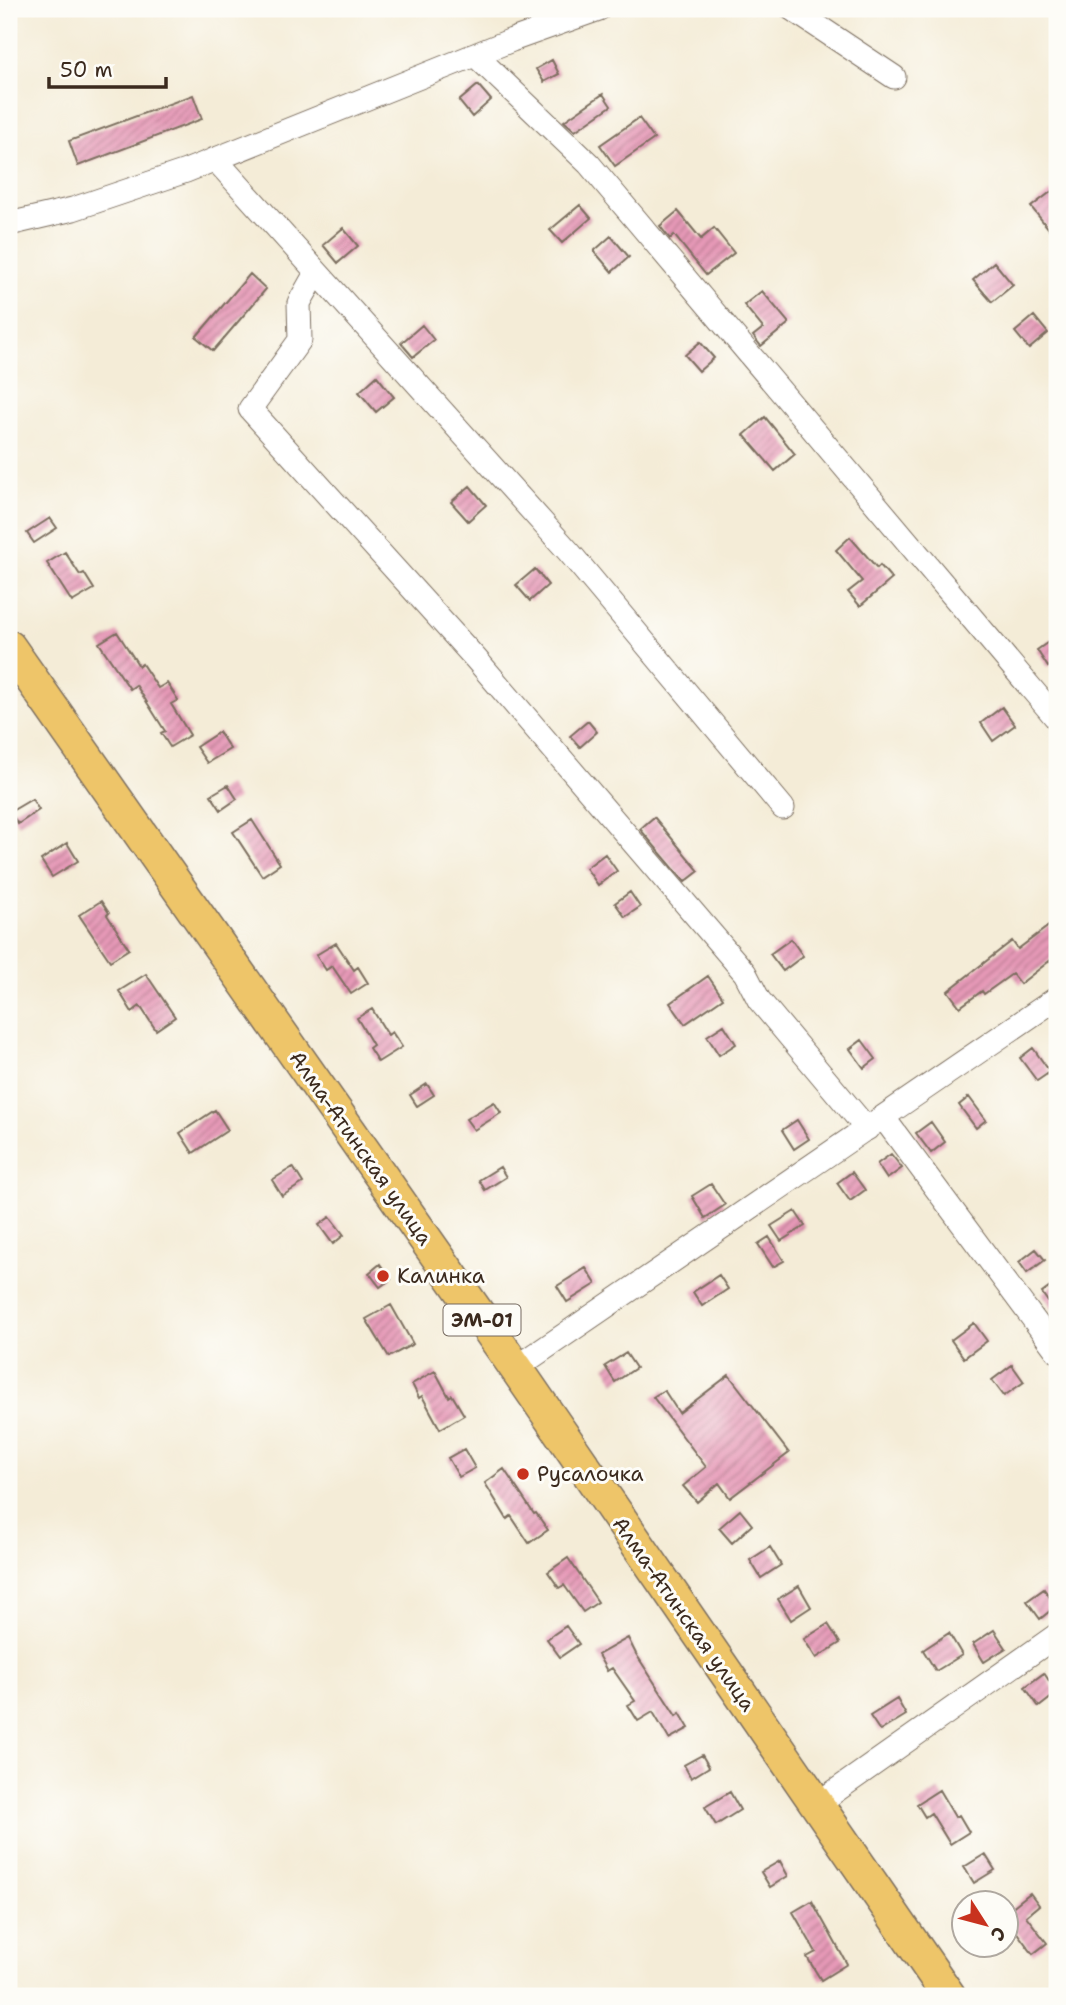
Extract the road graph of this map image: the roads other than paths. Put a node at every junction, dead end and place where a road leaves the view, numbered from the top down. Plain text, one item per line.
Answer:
1 (599, 9) edge
2 (792, 9) edge
3 (475, 55) junction
4 (894, 77) dead end
5 (215, 159) junction
6 (9, 224) edge
7 (316, 273) junction
8 (9, 647) edge
9 (1057, 719) edge
10 (783, 808) dead end
11 (1057, 998) edge
12 (875, 1123) junction
13 (1057, 1351) edge
14 (516, 1368) junction
15 (1057, 1635) edge
16 (817, 1804) junction
17 (949, 1996) edge

1 - 3 street
2 - 4 street
3 - 5 street
3 - 9 street
5 - 6 street
5 - 7 street
7 - 10 street
7 - 12 street
8 - 14 highway, Алма-Атинская улица / ЭМ-01
11 - 12 street
12 - 13 street
12 - 14 street
14 - 16 highway, Алма-Атинская улица / ЭМ-01
15 - 16 street
16 - 17 highway, Алма-Атинская улица / ЭМ-01

